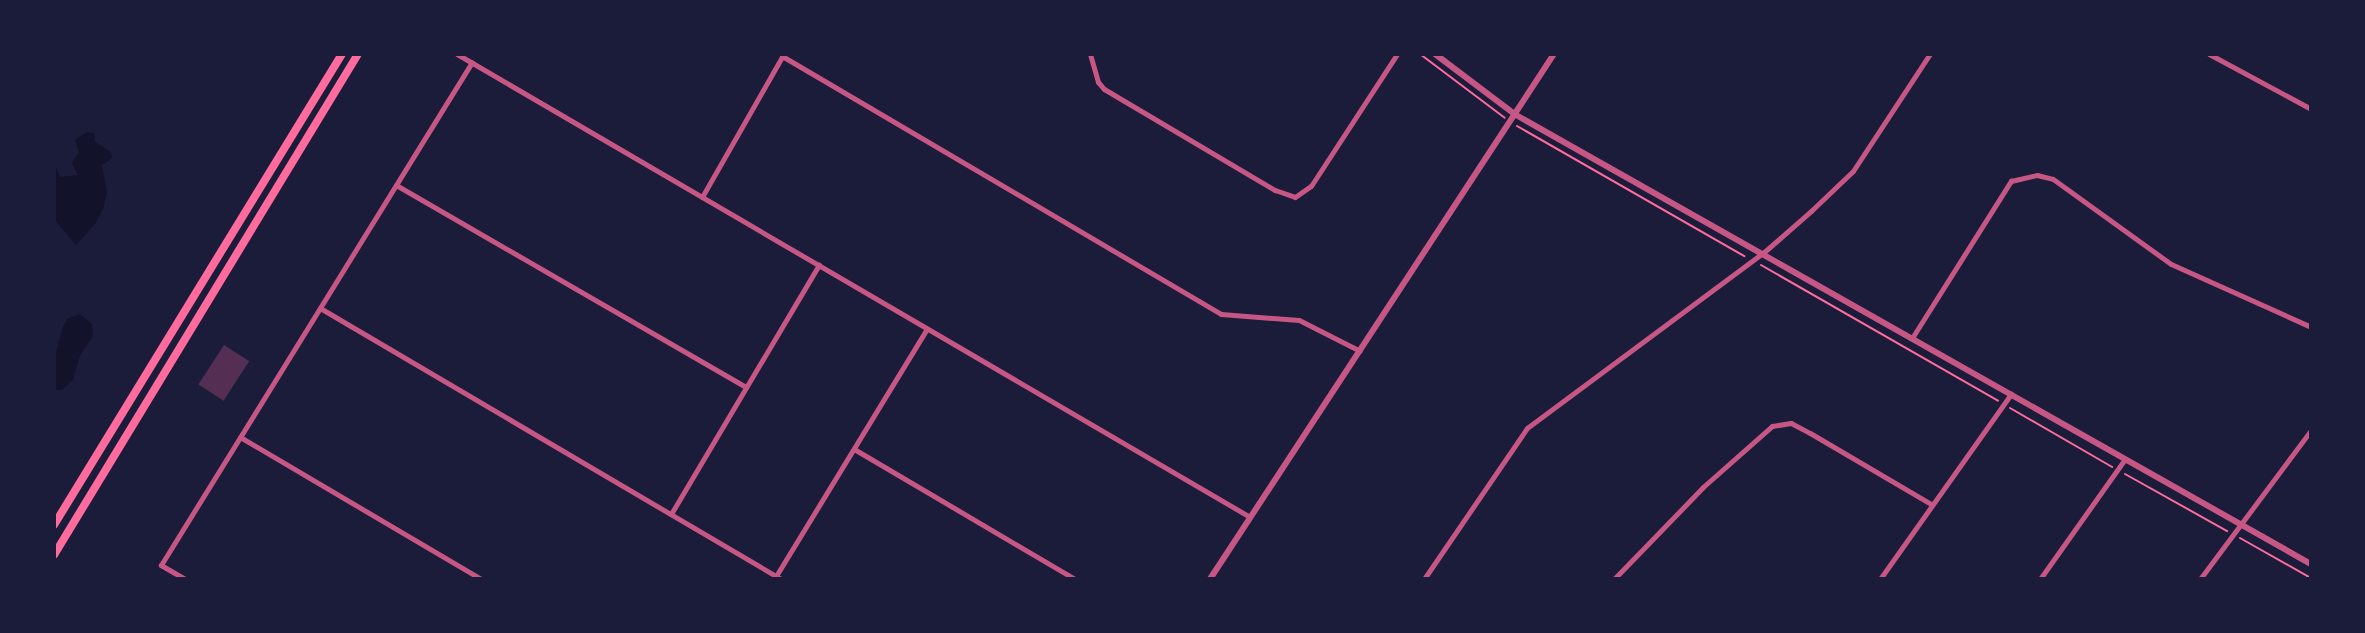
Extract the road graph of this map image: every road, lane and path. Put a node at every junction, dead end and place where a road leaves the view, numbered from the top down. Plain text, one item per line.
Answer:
1 (342, 54) edge
2 (358, 54) edge
3 (457, 54) edge
4 (1090, 54) edge
5 (1397, 54) edge
6 (1420, 54) edge
7 (1435, 54) edge
8 (1554, 54) edge
9 (1930, 54) edge
10 (2209, 54) edge
11 (783, 55) edge
12 (472, 62) junction
13 (2311, 109) edge
14 (1514, 119) junction
15 (396, 185) junction
16 (702, 197) junction
17 (1763, 253) junction
18 (1752, 260) junction
19 (819, 265) junction
20 (320, 308) junction
21 (2311, 327) edge
22 (927, 329) junction
23 (1912, 338) junction
24 (1360, 351) junction
25 (746, 387) junction
26 (2011, 394) junction
27 (2003, 405) junction
28 (2311, 430) edge
29 (240, 437) junction
30 (854, 449) junction
31 (2125, 459) junction
32 (2117, 469) junction
33 (1931, 504) junction
34 (671, 514) junction
35 (1250, 517) junction
36 (2240, 524) junction
37 (54, 525) edge
38 (2233, 534) junction
39 (54, 555) edge
40 (2311, 564) edge
41 (779, 578) edge
42 (2311, 578) edge
43 (185, 579) edge
44 (481, 579) edge
45 (1075, 579) edge
46 (1210, 579) edge
47 (1424, 579) edge
48 (1614, 579) edge
49 (1880, 579) edge
50 (2040, 579) edge
51 (2200, 579) edge

1 - 37 highway
2 - 39 highway
3 - 12 street
4 - 5 street
6 - 14 path
7 - 14 street
8 - 14 street
9 - 17 street
10 - 13 street
11 - 16 street
11 - 24 street
12 - 15 street
12 - 16 street
14 - 17 street
14 - 18 path
14 - 24 street
15 - 20 street
15 - 25 street
16 - 19 street
17 - 18 street
17 - 23 street
18 - 27 path
18 - 47 street
19 - 22 street
19 - 25 street
20 - 29 street
20 - 34 street
21 - 23 street
22 - 30 street
22 - 35 street
23 - 26 street
24 - 35 street
25 - 34 street
26 - 27 street
26 - 31 street
27 - 32 path
27 - 33 street
28 - 36 street
29 - 43 street
29 - 44 street
30 - 41 street
30 - 45 street
31 - 32 street
31 - 36 street
32 - 38 path
32 - 50 street
33 - 48 street
33 - 49 street
34 - 41 street
35 - 46 street
36 - 38 street
36 - 40 street
38 - 42 path
38 - 51 street

